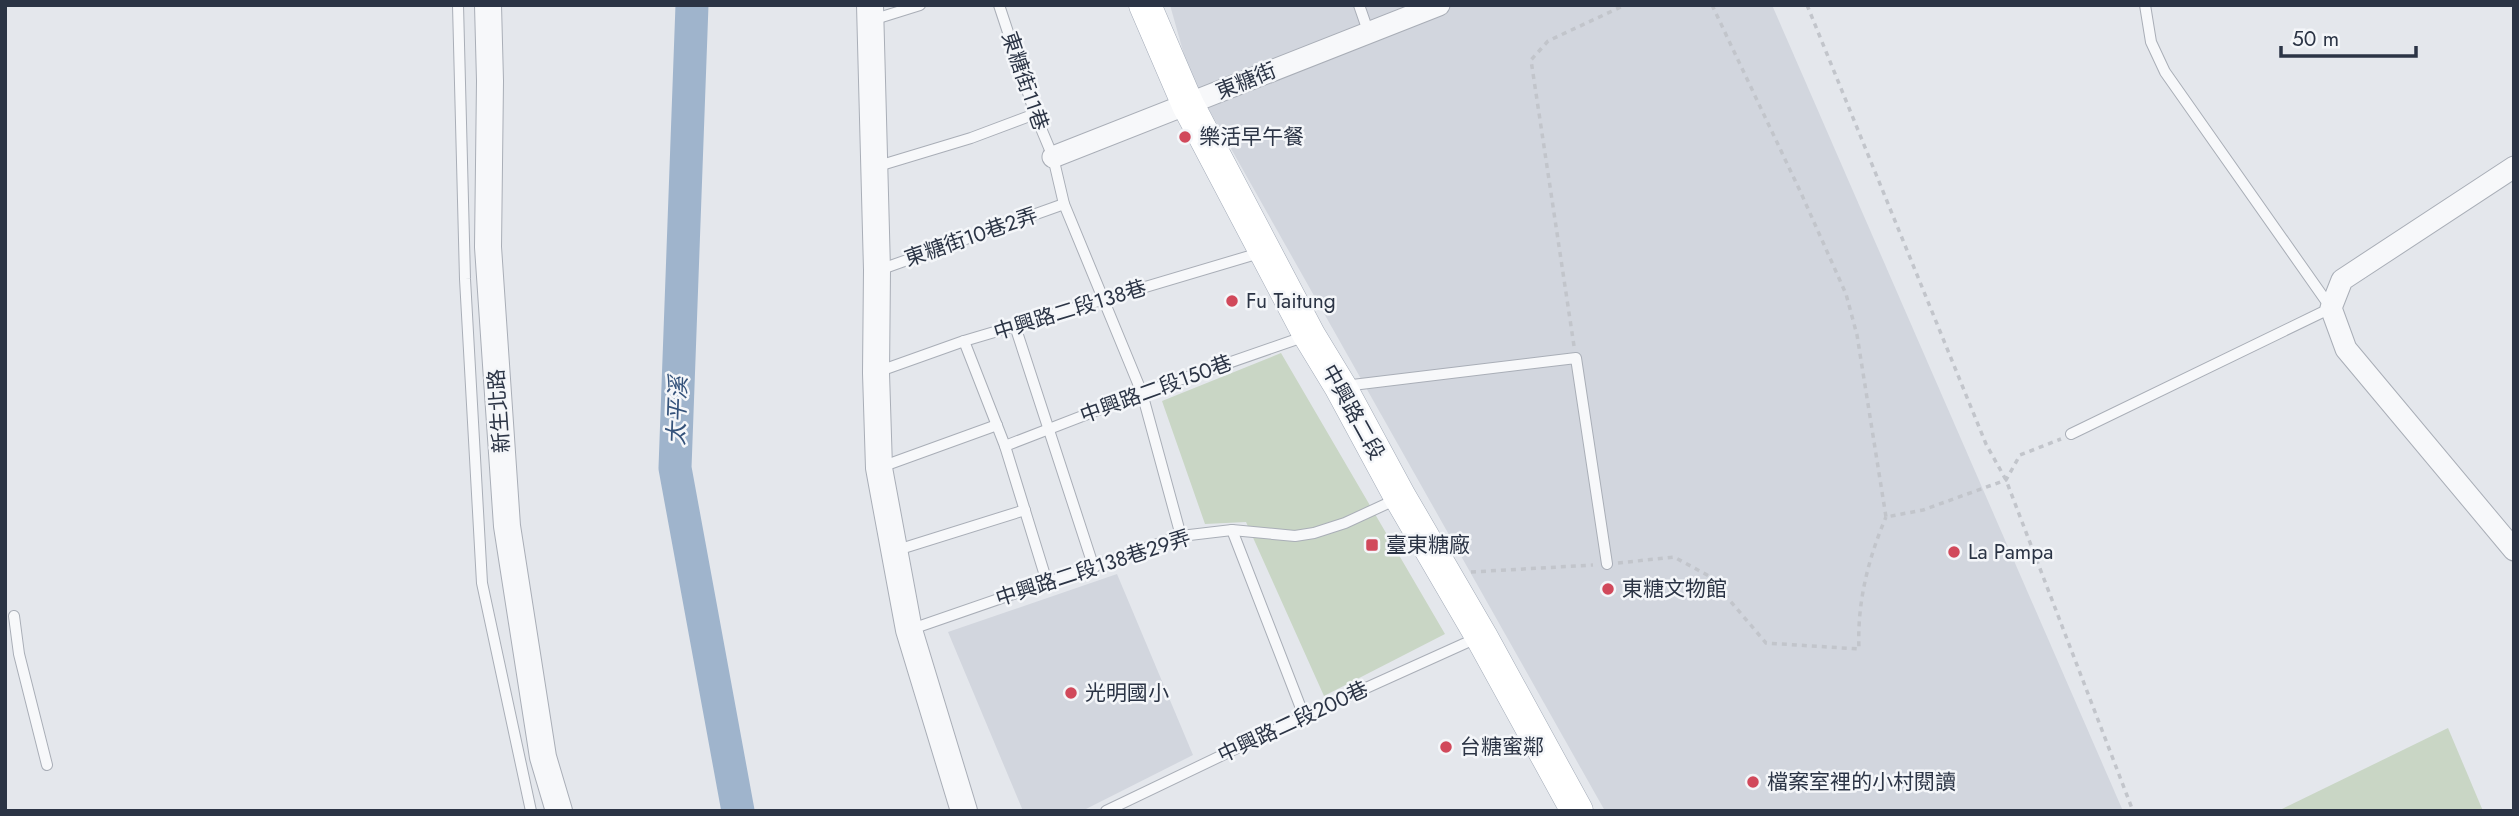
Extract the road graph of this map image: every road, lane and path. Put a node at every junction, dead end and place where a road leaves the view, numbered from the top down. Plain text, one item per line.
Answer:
1 (458, 5) edge
2 (488, 5) edge
3 (920, 5) edge
4 (999, 5) edge
5 (1145, 5) edge
6 (1359, 5) edge
7 (1438, 5) edge
8 (1625, 5) edge
9 (1712, 5) edge
10 (1807, 5) edge
11 (2146, 5) edge
12 (870, 13) edge
13 (1368, 31) junction
14 (1188, 105) junction
15 (1035, 114) junction
16 (1053, 156) junction
17 (873, 167) junction
18 (2514, 167) edge
19 (1064, 204) junction
20 (1265, 251) junction
21 (877, 270) junction
22 (1103, 299) junction
23 (2332, 308) junction
24 (1015, 326) junction
25 (1309, 335) junction
26 (964, 341) junction
27 (1576, 358) junction
28 (876, 373) junction
29 (1340, 386) junction
30 (1142, 393) junction
31 (996, 425) junction
32 (1050, 428) junction
33 (2071, 434) joint
34 (1005, 446) junction
35 (879, 468) junction
36 (2006, 480) junction
37 (1400, 498) junction
38 (1025, 510) junction
39 (1886, 517) junction
40 (1232, 530) junction
41 (1181, 537) junction
42 (2514, 550) edge
43 (893, 552) junction
44 (1607, 564) junction
45 (1094, 568) junction
46 (1446, 574) junction
47 (1047, 582) junction
48 (14, 615) dead end
49 (909, 630) junction
50 (1481, 636) junction
51 (19, 654) junction
52 (5, 657) edge
53 (1304, 716) junction
54 (47, 765) dead end
55 (531, 811) edge
56 (559, 811) edge
57 (964, 811) edge
58 (1106, 811) edge
59 (1577, 811) edge
60 (2133, 811) edge

1 - 55 lane
2 - 56 street, 新生北路
3 - 12 lane
4 - 15 lane, 東糖街11巷
5 - 14 main road, 中興路二段
6 - 13 lane
7 - 13 street, 東糖街
8 - 27 path
9 - 39 path
10 - 36 path
11 - 23 lane
12 - 17 street
13 - 14 street, 東糖街
14 - 16 street, 東糖街
14 - 20 main road, 中興路二段
15 - 16 lane, 東糖街11巷
15 - 17 lane
16 - 19 lane, 東糖街11巷
17 - 21 street
18 - 23 street
19 - 21 lane, 東糖街10巷2弄
19 - 22 lane, 東糖街11巷
20 - 22 lane, 中興路二段138巷
20 - 25 main road, 中興路二段
21 - 28 street
22 - 24 lane, 中興路二段138巷
22 - 30 lane, 東糖街11巷
23 - 33 lane
23 - 42 street
24 - 26 lane, 中興路二段138巷
24 - 32 lane
25 - 29 main road, 中興路二段
25 - 30 lane, 中興路二段150巷
26 - 28 lane, 中興路二段138巷
26 - 31 lane
27 - 29 lane
27 - 44 lane
28 - 35 street
29 - 37 main road, 中興路二段
30 - 32 lane, 中興路二段150巷
30 - 41 lane, 東糖街11巷
31 - 34 lane
31 - 35 lane
32 - 34 lane, 中興路二段150巷
32 - 45 lane
33 - 36 path
34 - 38 lane
35 - 43 street
36 - 39 path
36 - 60 path
37 - 40 lane, 中興路二段138巷29弄
37 - 46 main road, 中興路二段
38 - 43 lane
38 - 47 lane
39 - 44 path
40 - 41 lane, 中興路二段138巷29弄
40 - 53 lane
41 - 45 lane, 中興路二段138巷29弄
43 - 49 street
44 - 46 path
45 - 47 lane, 中興路二段138巷29弄
46 - 50 main road, 中興路二段
47 - 49 lane, 中興路二段138巷29弄
48 - 51 lane
49 - 57 street
50 - 53 lane, 中興路二段200巷
50 - 59 main road, 中興路二段
51 - 52 lane
51 - 54 lane
53 - 58 lane, 中興路二段200巷

